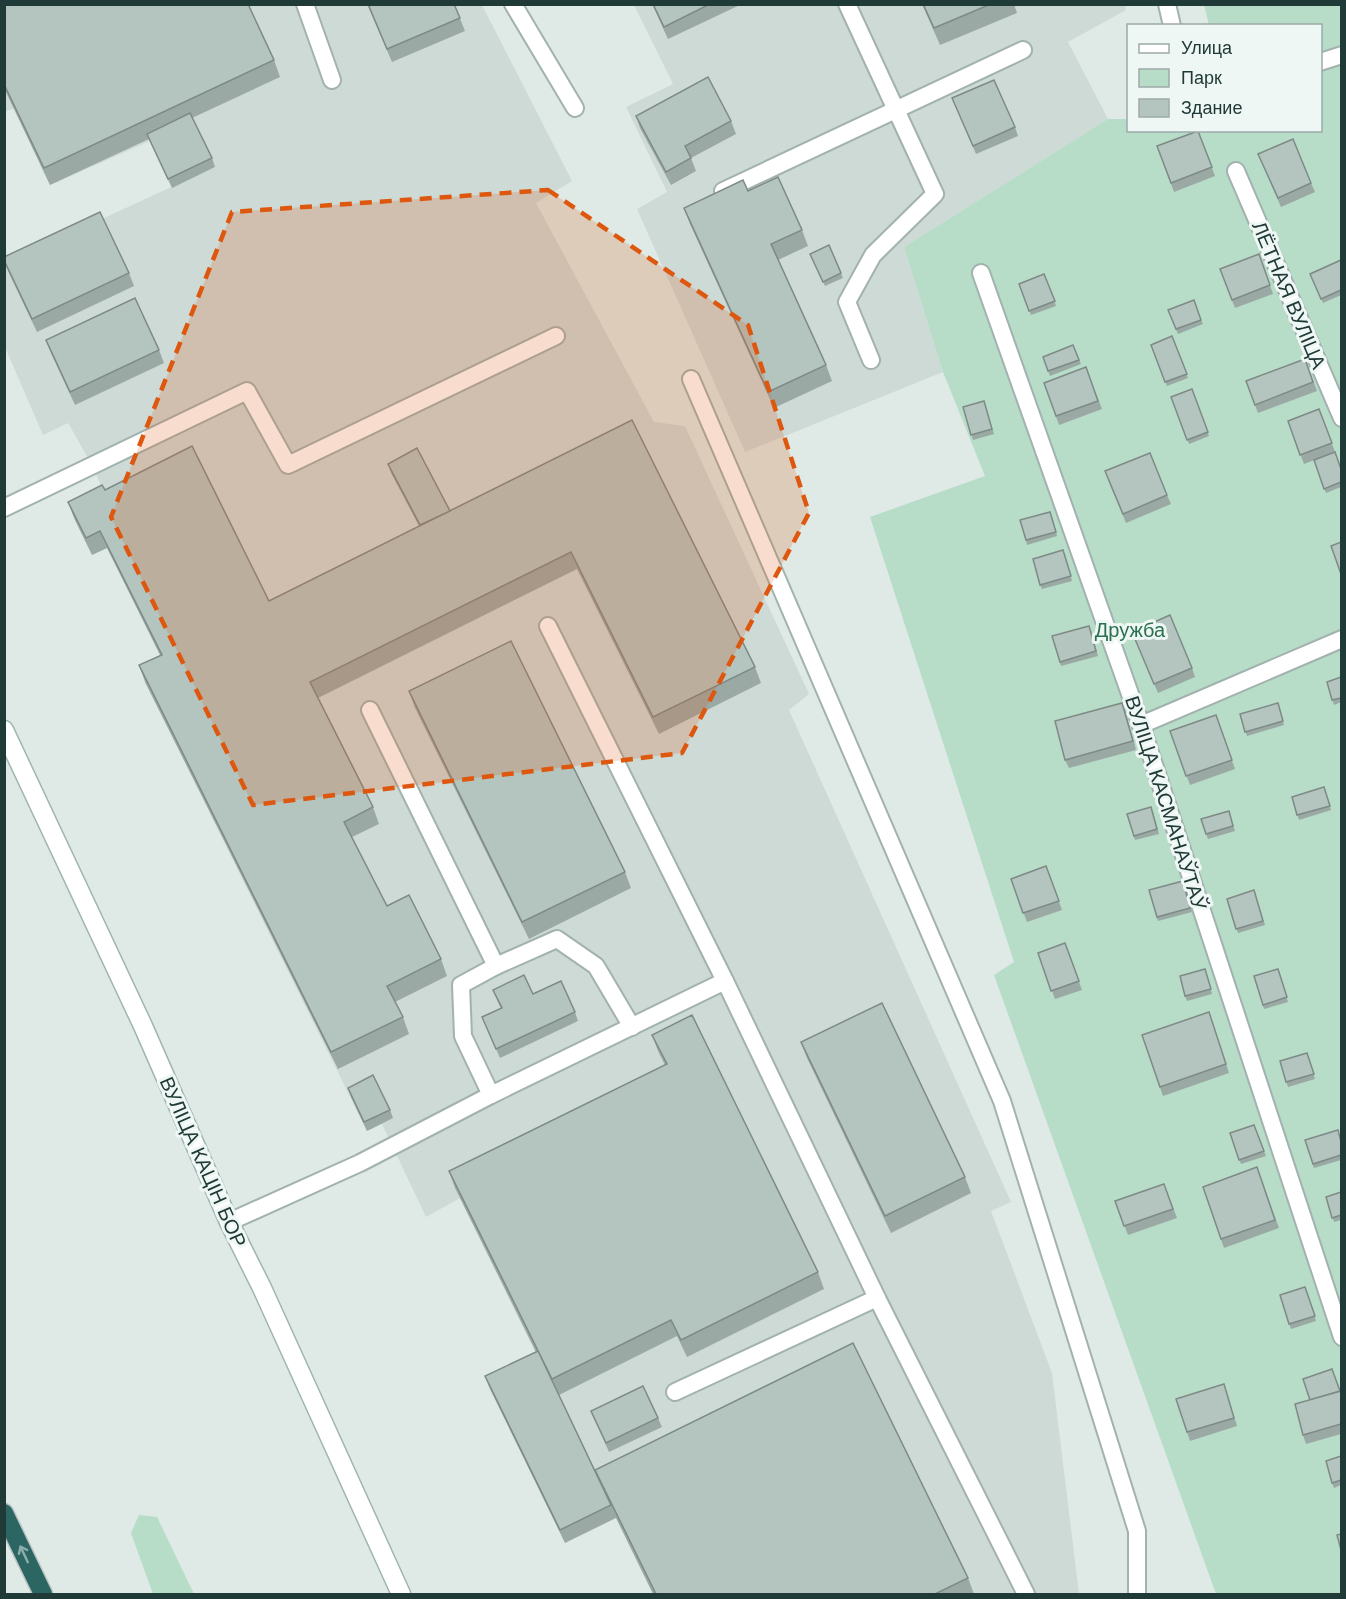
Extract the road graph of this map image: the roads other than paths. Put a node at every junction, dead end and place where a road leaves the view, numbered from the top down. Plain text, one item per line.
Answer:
1 (305, 4) edge
2 (513, 4) edge
3 (847, 4) edge
4 (1167, 4) edge
5 (1172, 24) edge
6 (1023, 50) dead end
7 (1341, 55) edge
8 (1322, 61) edge
9 (332, 80) dead end
10 (575, 108) dead end
11 (896, 110) junction
12 (1236, 171) dead end
13 (713, 196) edge
14 (981, 273) dead end
15 (556, 336) dead end
16 (872, 360) dead end
17 (691, 379) dead end
18 (1341, 418) edge
19 (4, 508) edge
20 (548, 626) dead end
21 (1341, 639) edge
22 (370, 710) dead end
23 (1141, 725) junction
24 (4, 730) edge
25 (496, 966) junction
26 (725, 981) junction
27 (632, 1027) junction
28 (491, 1095) junction
29 (229, 1222) junction
30 (877, 1298) junction
31 (1341, 1337) edge
32 (675, 1392) dead end
33 (4, 1513) edge
34 (43, 1594) edge
35 (401, 1594) edge
36 (1026, 1594) edge
37 (1137, 1594) edge

1 - 9 lane
2 - 10 lane
3 - 11 lane
4 - 5 lane
6 - 11 lane
7 - 8 lane
11 - 13 lane
11 - 16 lane
12 - 18 lane, ЛЁТНАЯ ВУЛІЦА
14 - 23 lane, ВУЛІЦА КАСМАНАЎТАЎ
15 - 19 lane
17 - 37 lane
20 - 26 lane
21 - 23 lane
22 - 25 lane
23 - 31 lane, ВУЛІЦА КАСМАНАЎТАЎ
24 - 29 main road, ВУЛІЦА КАЦІН БОР
25 - 27 lane
25 - 28 lane
26 - 27 lane
26 - 30 lane
27 - 28 lane
28 - 29 lane
29 - 35 main road, ВУЛІЦА КАЦІН БОР
30 - 32 lane
30 - 36 lane
34 -> 33 highway

